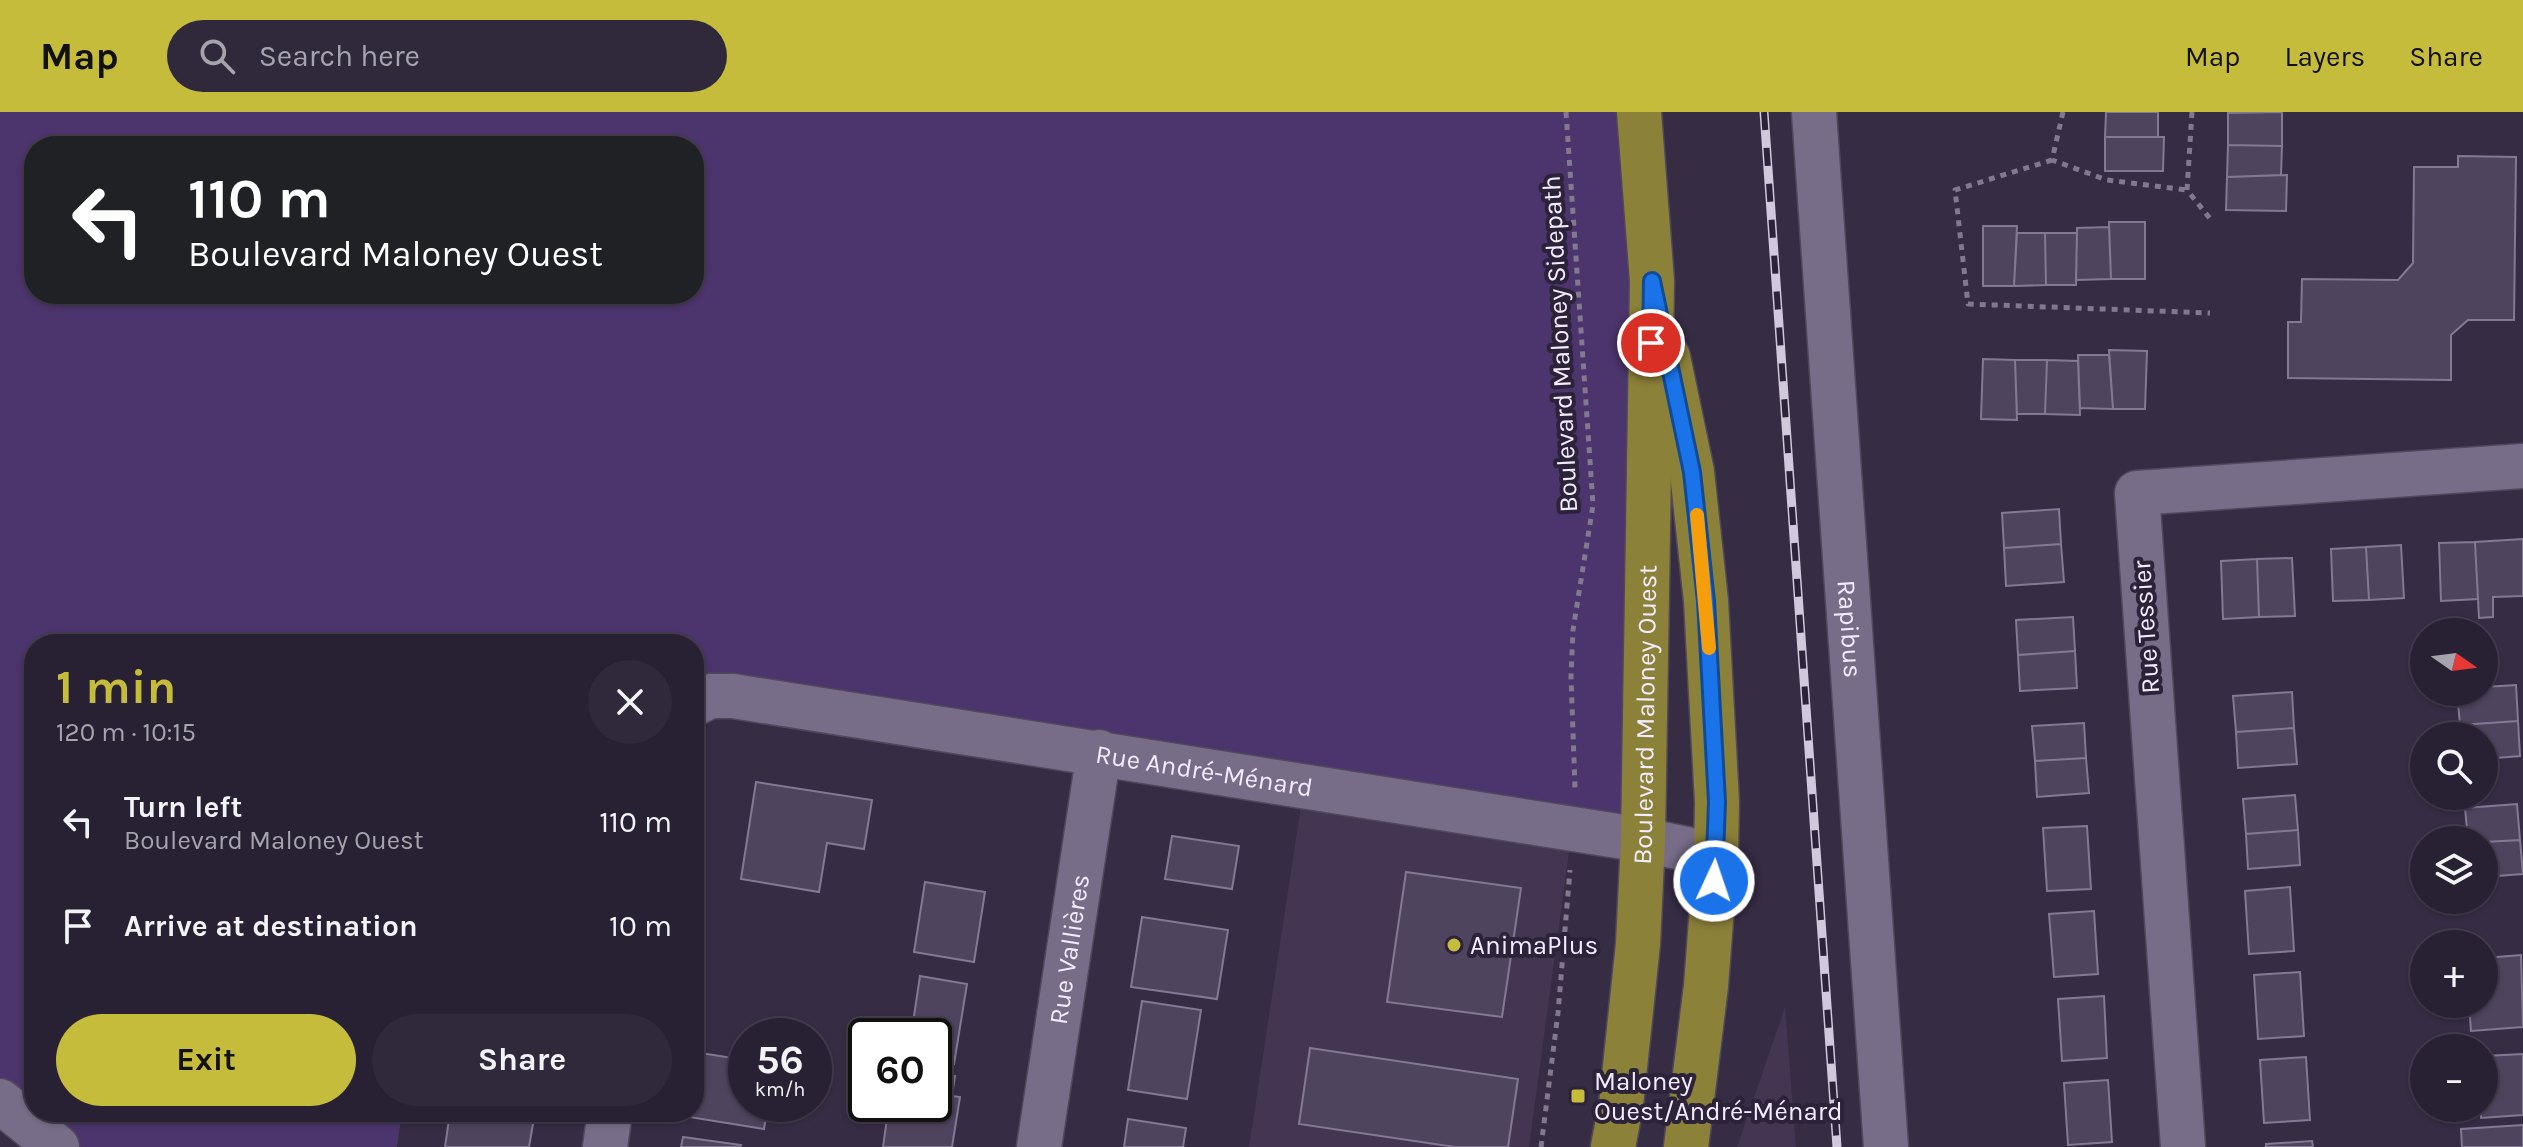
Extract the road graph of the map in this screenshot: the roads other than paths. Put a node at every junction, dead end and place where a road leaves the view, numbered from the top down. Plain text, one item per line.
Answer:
1 (1639, 112) edge
2 (1814, 112) edge
3 (1652, 281) junction
4 (2523, 466) edge
5 (704, 699) edge
6 (1099, 752) junction
7 (1643, 840) junction
8 (1716, 855) junction
9 (0, 1101) edge
10 (24, 1120) edge
11 (26, 1122) edge
12 (609, 1122) edge
13 (57, 1147) edge
14 (605, 1147) edge
15 (1039, 1147) edge
16 (1613, 1147) edge
17 (1686, 1147) edge
18 (1886, 1147) edge
19 (2183, 1147) edge

1 - 3 main road, Boulevard Maloney Ouest
2 - 18 street, Rapibus
3 - 7 main road, Boulevard Maloney Ouest
3 - 8 main road, Boulevard Maloney Ouest
4 - 19 street, Rue Tessier
5 - 6 street, Rue André-Ménard
6 - 7 street, Rue André-Ménard
6 - 15 street, Rue Vallières
7 - 8 street, Rue André-Ménard
7 - 16 main road, Boulevard Maloney Ouest
8 - 17 main road, Boulevard Maloney Ouest
9 - 10 street
11 - 13 street
12 - 14 street

